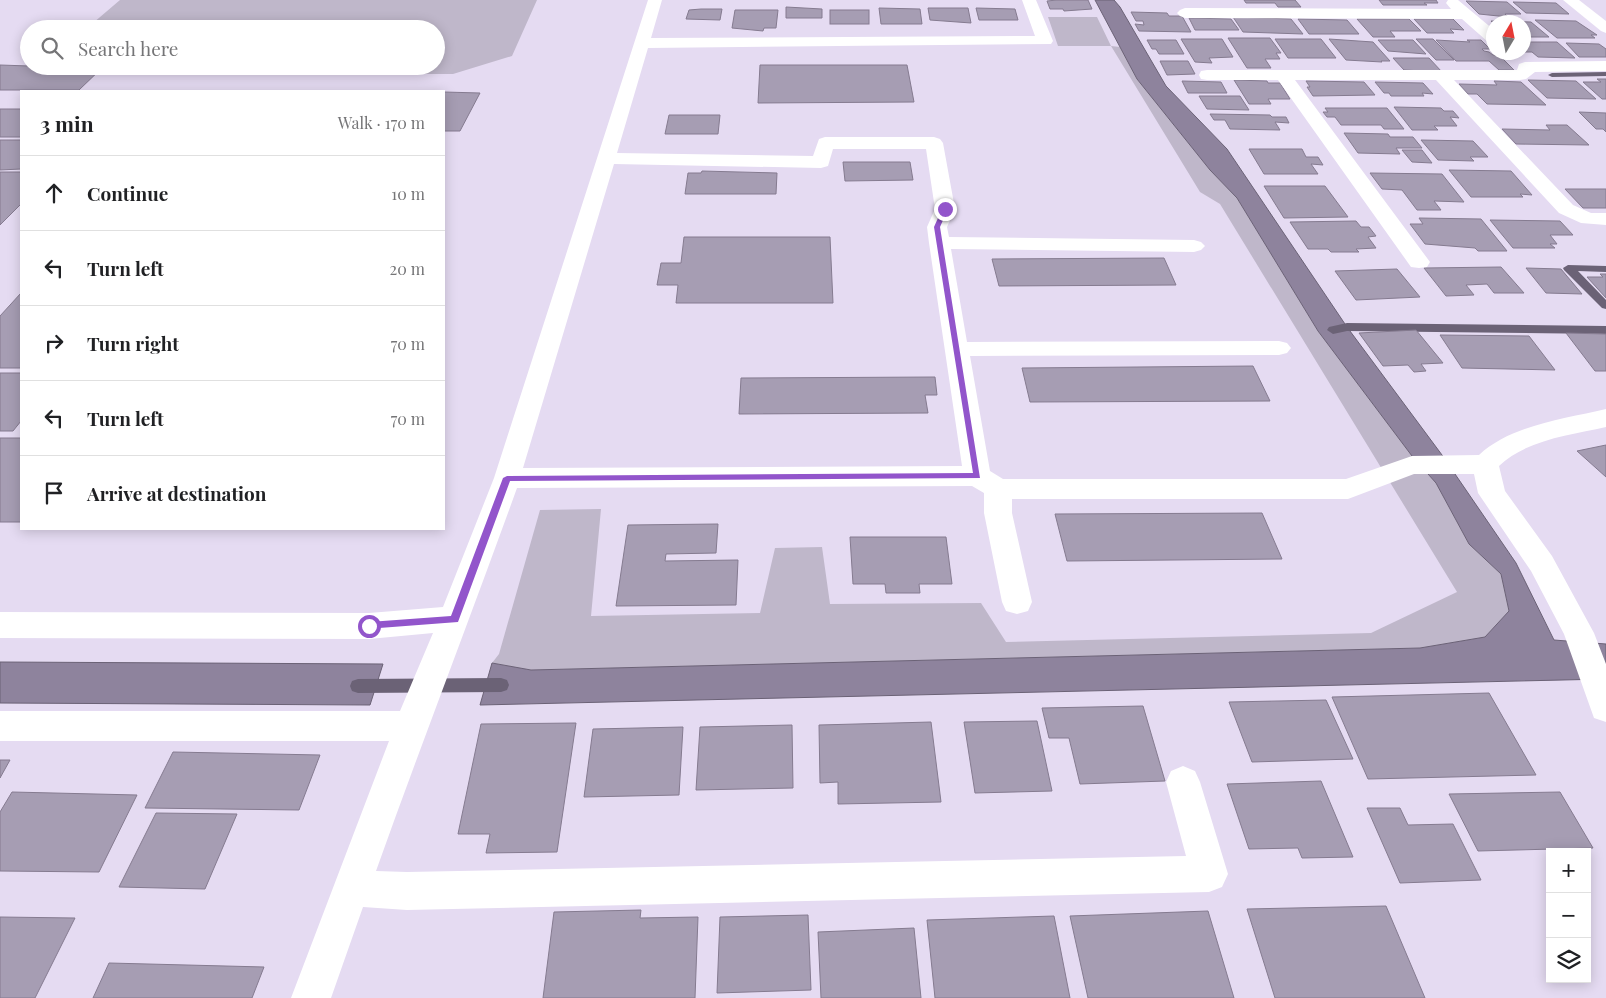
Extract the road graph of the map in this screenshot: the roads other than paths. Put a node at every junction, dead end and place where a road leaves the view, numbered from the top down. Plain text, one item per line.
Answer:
1 (655, 0) edge
2 (1029, 0) edge
3 (1308, 0) edge
4 (1450, 0) edge
5 (1570, 0) edge
6 (1185, 13) dead end
7 (1320, 13) junction
8 (1465, 14) junction
9 (1606, 28) edge
10 (1486, 32) edge
11 (643, 42) junction
12 (1606, 66) edge
13 (1207, 75) dead end
14 (1283, 76) junction
15 (1441, 76) junction
16 (607, 158) junction
17 (1606, 219) edge
18 (939, 243) junction
19 (1194, 246) dead end
20 (1419, 262) dead end
21 (1278, 348) dead end
22 (957, 349) junction
23 (1606, 418) edge
24 (1485, 464) junction
25 (507, 478) junction
26 (988, 482) junction
27 (1017, 602) dead end
28 (454, 619) junction
29 (0, 625) edge
30 (1604, 701) edge
31 (413, 720) junction
32 (0, 726) edge
33 (1183, 782) dead end
34 (351, 888) junction
35 (311, 998) edge

1 - 11 street
2 - 11 street
3 - 7 street
4 - 8 street
5 - 9 street
6 - 7 street
7 - 8 street
8 - 10 street
11 - 16 street
12 - 15 street
13 - 14 street
14 - 15 street
14 - 20 street
15 - 17 street
16 - 18 street
16 - 25 street
18 - 19 street
18 - 22 street
21 - 22 street
22 - 26 street
23 - 24 street
24 - 26 street
24 - 30 street
25 - 26 street
25 - 28 street
26 - 27 street
28 - 29 street
28 - 31 street
31 - 32 street
31 - 34 street
33 - 34 street
34 - 35 street

